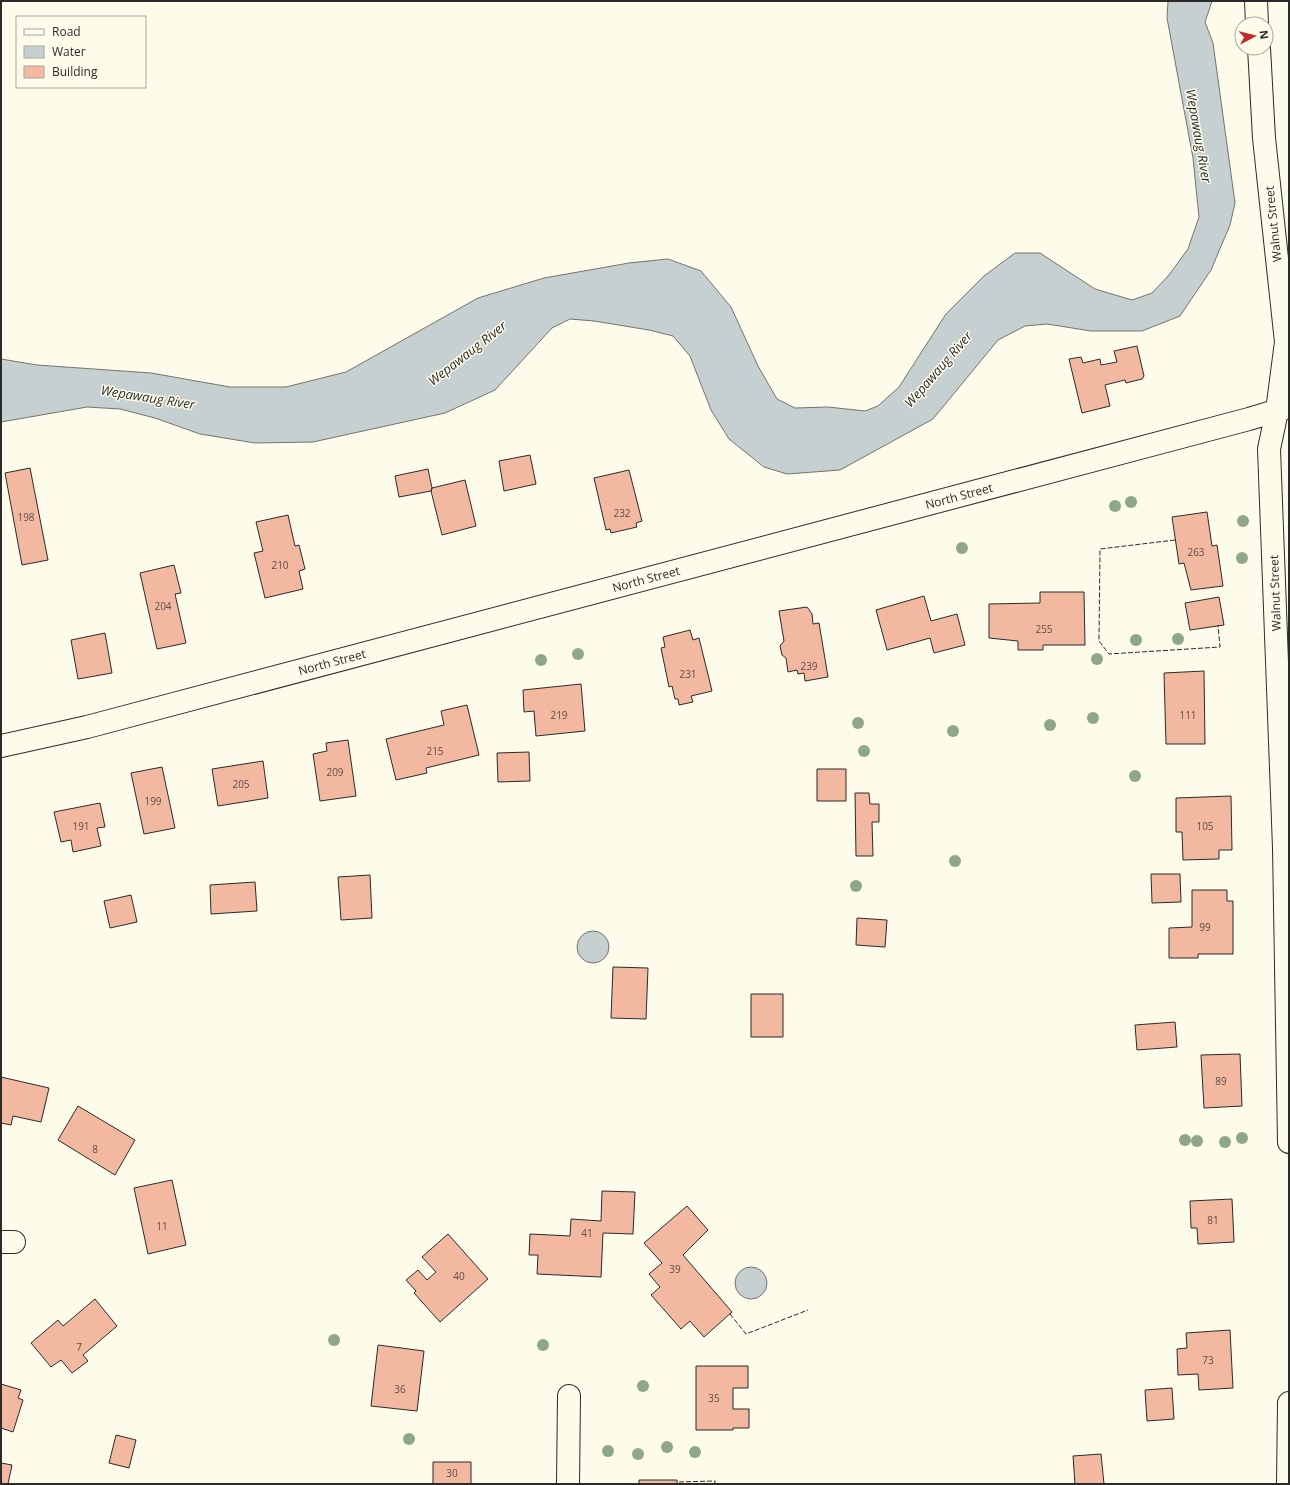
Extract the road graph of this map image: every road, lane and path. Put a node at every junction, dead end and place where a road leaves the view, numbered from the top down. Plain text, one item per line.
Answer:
1 (1256, 1) edge
2 (1257, 16) edge
3 (1259, 56) edge
4 (1283, 409) edge
5 (1, 746) edge
6 (1286, 848) edge
7 (1289, 1142) edge
8 (569, 1396) dead end
9 (1289, 1403) edge
10 (568, 1484) edge
11 (1288, 1484) edge

1 - 2 main road
3 - 4 main road, Walnut Street
4 - 5 main road, North Street
4 - 6 main road, Walnut Street
6 - 7 main road, Walnut Street
8 - 10 main road
9 - 11 main road

